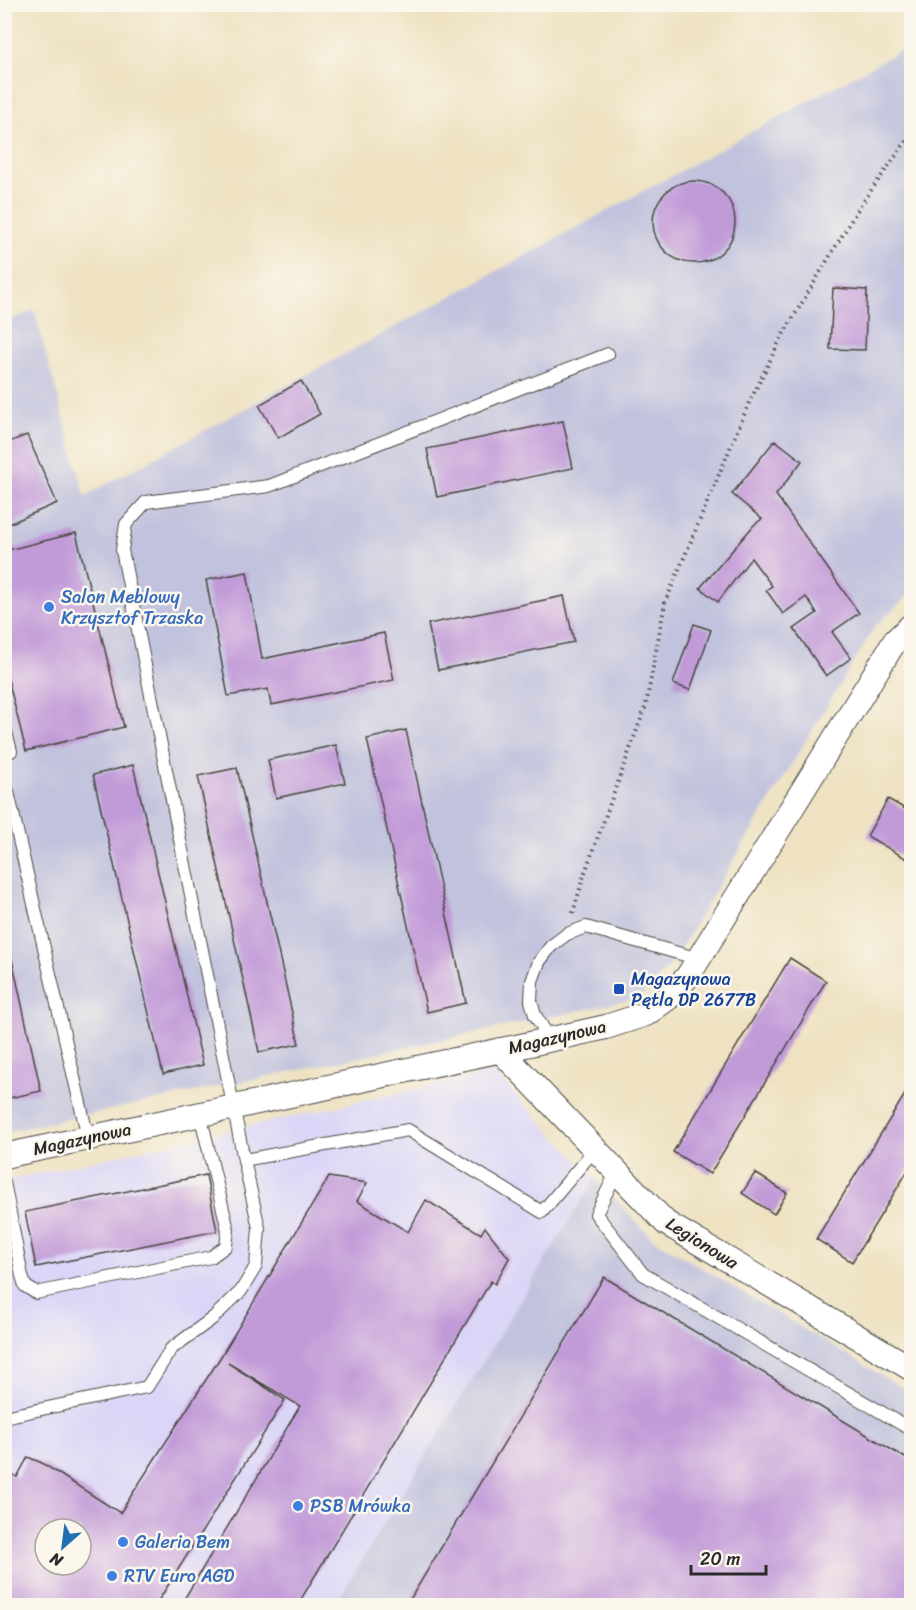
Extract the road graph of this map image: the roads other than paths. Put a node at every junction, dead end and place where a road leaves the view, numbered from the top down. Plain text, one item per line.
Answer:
1 (608, 354) dead end
2 (912, 625) edge
3 (4, 724) edge
4 (4, 752) edge
5 (4, 792) edge
6 (699, 959) junction
7 (550, 1039) junction
8 (500, 1050) junction
9 (233, 1107) junction
10 (201, 1114) junction
11 (88, 1138) junction
12 (595, 1149) junction
13 (4, 1156) edge
14 (244, 1160) junction
15 (617, 1172) junction
16 (4, 1182) edge
17 (912, 1369) edge
18 (4, 1418) edge
19 (912, 1430) edge

1 - 9 lane
2 - 6 street, Magazynowa
3 - 4 lane
5 - 11 lane
6 - 7 street, Magazynowa
6 - 7 lane
7 - 8 street, Magazynowa
8 - 9 street, Magazynowa
8 - 12 street, Legionowa
9 - 10 street, Magazynowa
9 - 14 lane
10 - 11 street, Magazynowa
10 - 16 lane
11 - 13 street, Magazynowa
12 - 14 lane
12 - 15 street, Legionowa
14 - 18 lane
15 - 17 street, Legionowa
15 - 19 lane

